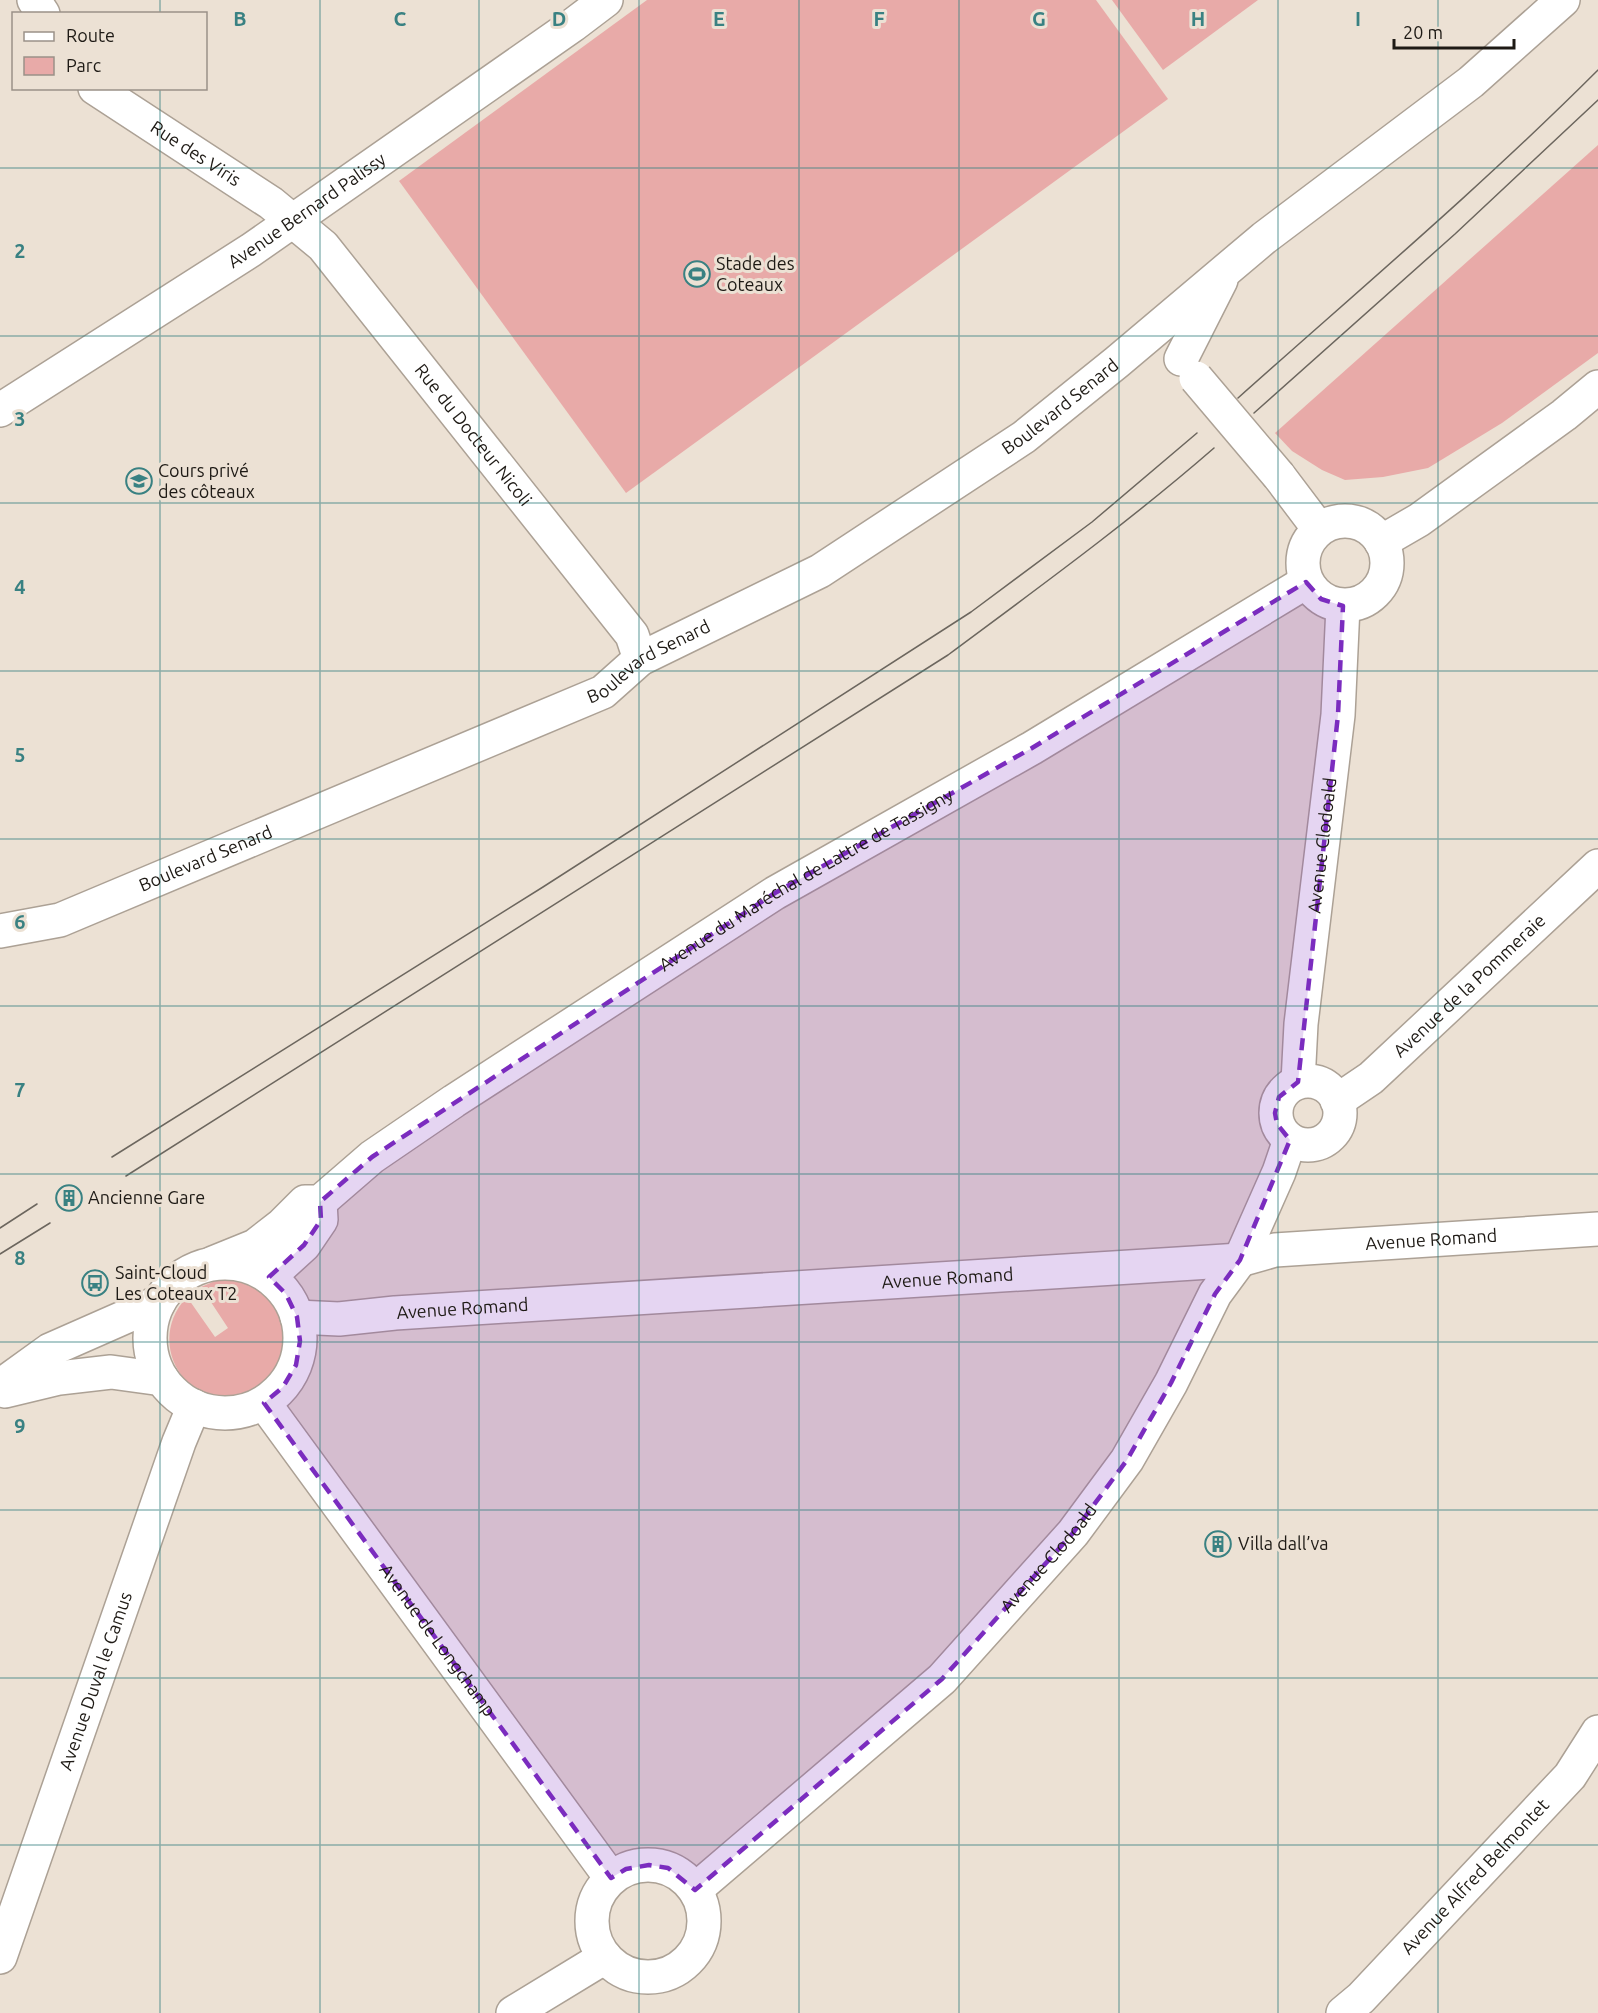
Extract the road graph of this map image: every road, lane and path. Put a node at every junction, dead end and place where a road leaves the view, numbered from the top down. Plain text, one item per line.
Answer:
1 (606, 0) edge
2 (1563, 0) edge
3 (98, 90) edge
4 (293, 221) junction
5 (1228, 267) junction
6 (1156, 328) junction
7 (1189, 369) junction
8 (1598, 387) edge
9 (0, 410) edge
10 (1319, 529) junction
11 (1381, 542) junction
12 (1306, 582) junction
13 (1343, 606) junction
14 (640, 659) junction
15 (1598, 866) edge
16 (0, 931) edge
17 (1298, 1082) junction
18 (1338, 1101) junction
19 (1290, 1140) junction
20 (320, 1202) junction
21 (1598, 1229) edge
22 (1240, 1260) junction
23 (213, 1263) junction
24 (269, 1277) junction
25 (159, 1302) junction
26 (297, 1317) junction
27 (162, 1379) junction
28 (0, 1386) edge
29 (0, 1392) edge
30 (264, 1403) junction
31 (194, 1406) junction
32 (1598, 1732) edge
33 (611, 1878) junction
34 (695, 1890) junction
35 (605, 1957) junction
36 (0, 1958) edge
37 (513, 2013) edge
38 (1343, 2013) edge

1 - 4 street, Avenue Bernard Palissy
2 - 5 street, Boulevard Senard
3 - 4 street, Rue des Viris
4 - 9 street, Avenue Bernard Palissy
4 - 14 street, Rue du Docteur Nicoli
5 - 6 street, Boulevard Senard
5 - 7 street, Boulevard Senard
6 - 7 street
6 - 14 street, Boulevard Senard
7 - 10 street, bridge
8 - 11 street
10 - 11 street
10 - 12 street
11 - 13 street
12 - 13 street
12 - 20 street, Avenue du Maréchal de Lattre de Tassigny
13 - 17 street, Avenue Clodoald
14 - 16 street, Boulevard Senard
15 - 18 street, Avenue de la Pommeraie
17 - 18 street
17 - 19 street
18 - 19 street
19 - 22 street, Avenue Clodoald
20 - 23 street, Avenue du Maréchal de Lattre de Tassigny
20 - 24 street
21 - 22 street, Avenue Romand
22 - 26 street, Avenue Romand
22 - 34 street, Avenue Clodoald
23 - 24 street
23 - 25 street
24 - 26 street
25 - 27 street
25 - 28 street
26 - 30 street
27 - 29 street
27 - 31 street
30 - 31 street
30 - 33 street, Avenue de Longchamp
31 - 36 street, Avenue Duval le Camus
32 - 38 street, Avenue Alfred Belmontet
33 - 34 street
33 - 35 street
34 - 35 street
35 - 37 street

